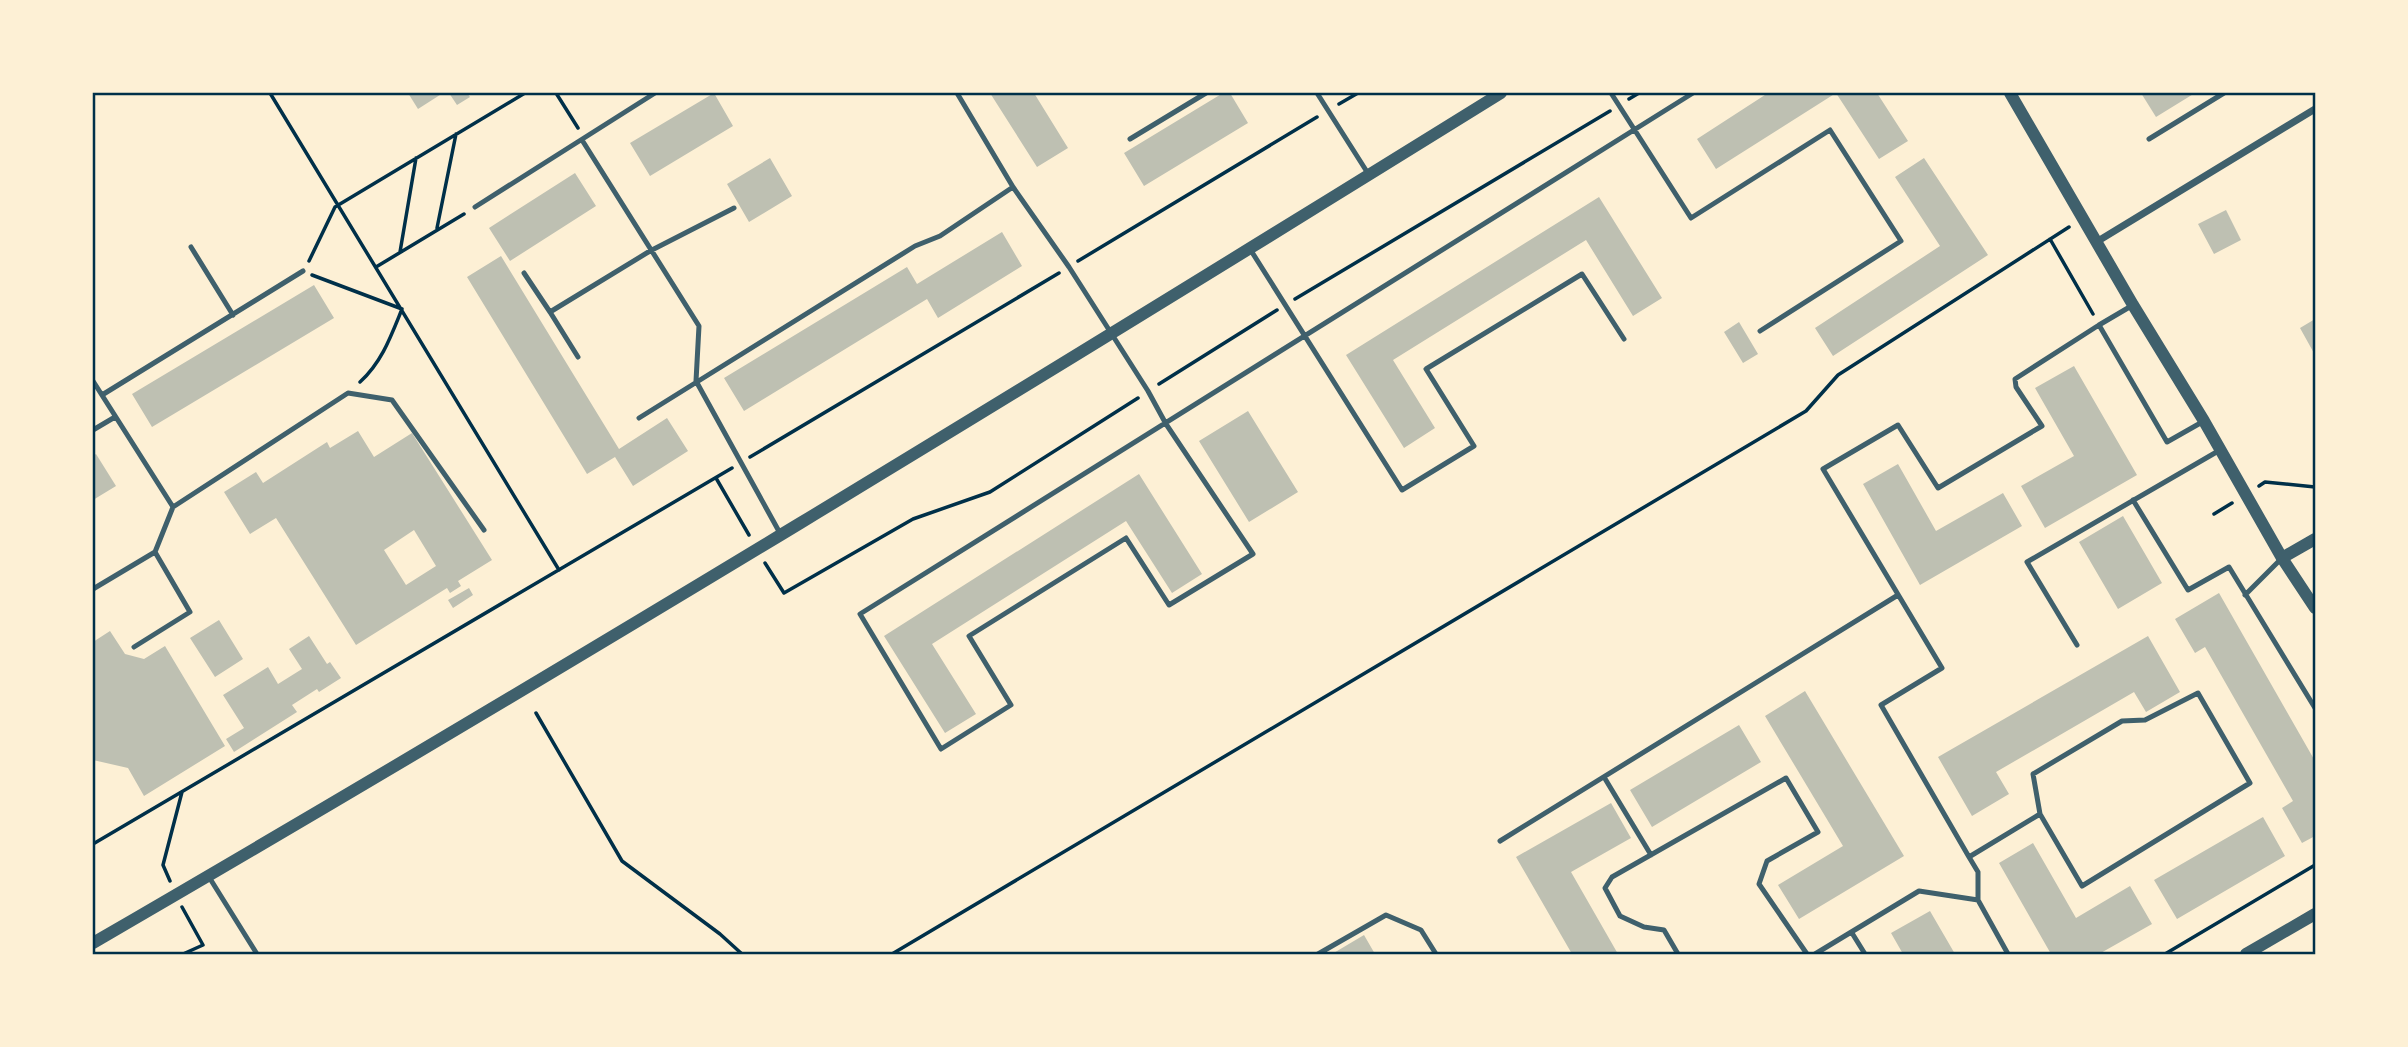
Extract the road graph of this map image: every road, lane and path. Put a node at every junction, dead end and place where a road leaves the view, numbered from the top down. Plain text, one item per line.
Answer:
1 (270, 93) edge
2 (525, 93) edge
3 (556, 93) edge
4 (655, 93) edge
5 (957, 93) edge
6 (1206, 93) edge
7 (1317, 93) edge
8 (1358, 93) edge
9 (1501, 93) edge
10 (1611, 93) edge
11 (1639, 93) edge
12 (1693, 93) edge
13 (2010, 93) edge
14 (2224, 93) edge
15 (1619, 106) junction
16 (2315, 109) edge
17 (1328, 111) junction
18 (1634, 130) junction
19 (456, 134) junction
20 (583, 139) junction
21 (1130, 139) dead end
22 (2149, 139) dead end
23 (416, 158) junction
24 (1369, 175) junction
25 (1013, 187) junction
26 (338, 205) junction
27 (475, 207) joint
28 (733, 208) dead end
29 (2082, 218) junction
30 (437, 230) junction
31 (2050, 239) junction
32 (2098, 241) junction
33 (191, 247) dead end
34 (1250, 249) junction
35 (650, 251) junction
36 (400, 253) junction
37 (376, 267) junction
38 (1069, 267) junction
39 (303, 271) junction
40 (524, 273) dead end
41 (1286, 304) junction
42 (2133, 305) junction
43 (402, 309) junction
44 (550, 312) junction
45 (233, 315) junction
46 (2099, 325) junction
47 (1760, 331) dead end
48 (1112, 334) junction
49 (1306, 336) junction
50 (1624, 339) dead end
51 (578, 357) dead end
52 (93, 381) edge
53 (696, 382) junction
54 (1148, 391) junction
55 (348, 393) junction
56 (102, 395) junction
57 (115, 416) junction
58 (639, 418) dead end
59 (2204, 421) junction
60 (1166, 424) junction
61 (93, 430) edge
62 (2220, 450) junction
63 (740, 464) junction
64 (716, 478) junction
65 (2133, 500) junction
66 (173, 507) junction
67 (484, 530) dead end
68 (781, 535) junction
69 (2315, 539) edge
70 (757, 550) junction
71 (155, 552) junction
72 (2282, 558) junction
73 (559, 570) junction
74 (93, 589) edge
75 (1898, 595) junction
76 (2245, 595) junction
77 (2315, 608) edge
78 (2077, 645) dead end
79 (134, 647) dead end
80 (2315, 708) edge
81 (536, 713) dead end
82 (1604, 777) junction
83 (2040, 814) junction
84 (1500, 842) dead end
85 (93, 844) edge
86 (1651, 855) junction
87 (1969, 857) junction
88 (2315, 865) edge
89 (208, 876) junction
90 (1978, 900) junction
91 (2315, 914) edge
92 (1852, 933) junction
93 (93, 943) edge
94 (257, 954) edge
95 (741, 954) edge
96 (892, 954) edge
97 (1318, 954) edge
98 (1436, 954) edge
99 (1678, 954) edge
100 (1807, 954) edge
101 (1815, 954) edge
102 (1865, 954) edge
103 (2008, 954) edge
104 (2165, 954) edge
105 (2246, 954) edge

1 - 26 path
2 - 19 path
3 - 20 path
4 - 20 lane
5 - 25 lane
6 - 21 lane
7 - 17 lane
8 - 17 path
9 - 24 street
10 - 15 lane
11 - 15 path
12 - 18 lane
13 - 29 street
14 - 22 lane
15 - 18 lane
15 - 41 path
16 - 32 street
17 - 24 lane
17 - 38 path
18 - 47 lane
18 - 49 lane
19 - 23 path
19 - 30 path
20 - 27 lane
20 - 35 lane
23 - 26 path
23 - 36 path
24 - 34 street
25 - 38 lane
25 - 53 lane
26 - 37 path
26 - 39 path
27 - 30 path
28 - 35 lane
29 - 31 path
29 - 32 street
30 - 36 path
31 - 46 path
31 - 96 path
32 - 42 street
33 - 45 lane
34 - 41 lane
34 - 48 street
35 - 44 lane
35 - 53 lane
36 - 37 path
37 - 43 path
38 - 48 lane
38 - 63 path
39 - 43 path
39 - 45 lane
40 - 44 lane
41 - 49 lane
41 - 54 path
42 - 46 lane
42 - 59 street
43 - 55 path
43 - 73 path
44 - 51 lane
45 - 56 lane
46 - 59 lane
46 - 75 lane
48 - 54 lane
48 - 68 street
49 - 50 lane
49 - 60 lane
52 - 56 lane
53 - 58 lane
53 - 63 lane
54 - 60 lane
54 - 70 path
55 - 66 lane
55 - 67 lane
56 - 57 lane
57 - 61 lane
57 - 66 lane
59 - 62 street
60 - 60 lane
62 - 65 lane
62 - 72 street
63 - 64 path
63 - 68 lane
64 - 70 path
64 - 73 path
65 - 76 lane
65 - 78 lane
66 - 71 lane
68 - 70 street
69 - 72 street
70 - 89 street
71 - 74 lane
71 - 79 lane
72 - 76 lane
72 - 77 street
73 - 85 path
75 - 82 lane
75 - 87 lane
76 - 80 lane
81 - 95 path
82 - 84 lane
82 - 86 lane
83 - 83 lane
83 - 87 lane
86 - 99 lane
86 - 100 lane
87 - 90 lane
88 - 104 path
89 - 93 street
89 - 94 lane
90 - 92 lane
90 - 103 lane
91 - 105 street
92 - 101 lane
92 - 102 lane
97 - 98 lane

